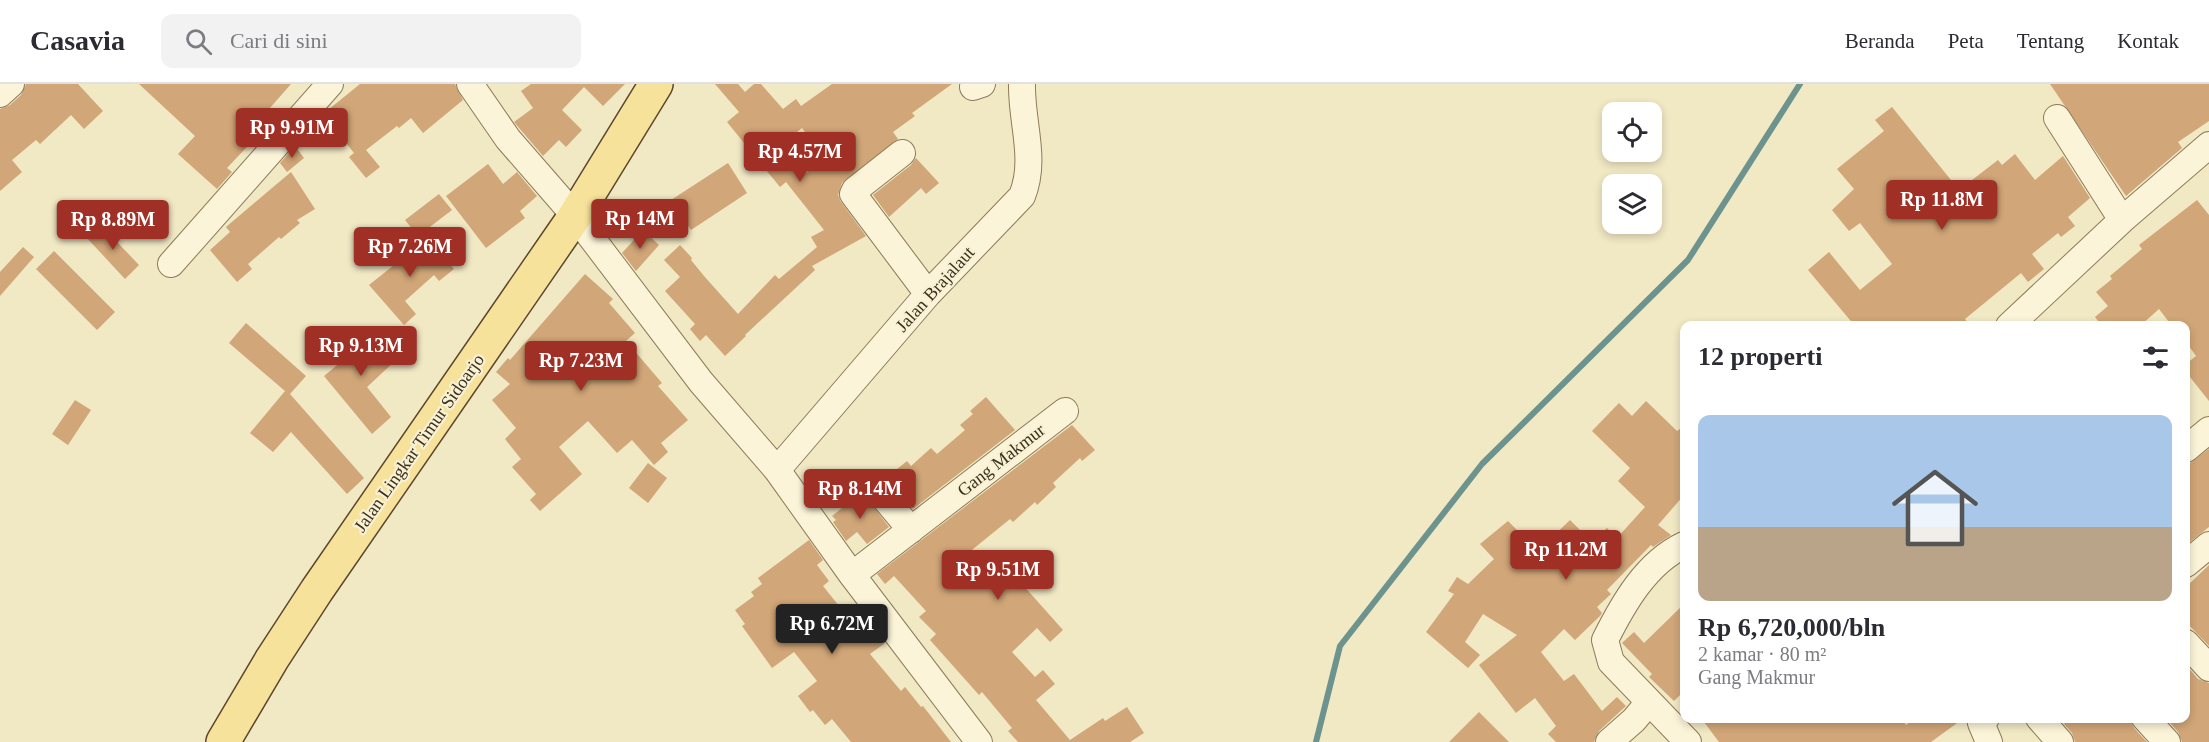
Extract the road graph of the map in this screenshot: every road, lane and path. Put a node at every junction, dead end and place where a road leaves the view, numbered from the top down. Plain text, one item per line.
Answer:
1 (11, 84) edge
2 (330, 84) edge
3 (470, 84) edge
4 (656, 84) edge
5 (1023, 84) edge
6 (0, 94) edge
7 (2057, 118) dead end
8 (2209, 145) edge
9 (902, 153) dead end
10 (575, 216) junction
11 (2121, 220) junction
12 (171, 264) dead end
13 (928, 294) junction
14 (2014, 321) edge
15 (1065, 411) dead end
16 (2209, 430) edge
17 (2190, 446) edge
18 (782, 479) junction
19 (876, 488) dead end
20 (911, 530) junction
21 (2209, 545) edge
22 (1680, 548) edge
23 (2190, 561) edge
24 (852, 575) junction
25 (2190, 647) edge
26 (2209, 668) edge
27 (1649, 702) junction
28 (2043, 723) edge
29 (2150, 723) edge
30 (224, 742) edge
31 (979, 742) edge
32 (1609, 742) edge
33 (1688, 742) edge
34 (2060, 742) edge
35 (2167, 742) edge

1 - 6 street
2 - 12 street
3 - 10 street
4 - 10 main road, Jalan Lingkar Timur Sidoarjo
5 - 13 street, Jalan Brajalaut
7 - 11 street
8 - 11 street
9 - 13 street
10 - 18 street
10 - 30 main road, Jalan Lingkar Timur Sidoarjo
11 - 14 street
13 - 18 street, Jalan Brajalaut
15 - 20 street, Gang Makmur
16 - 17 street
18 - 24 street
19 - 20 street
20 - 24 street, Gang Makmur
21 - 23 street
22 - 27 street
24 - 31 street
25 - 26 street
27 - 32 street
27 - 33 street
28 - 34 street
29 - 35 street

